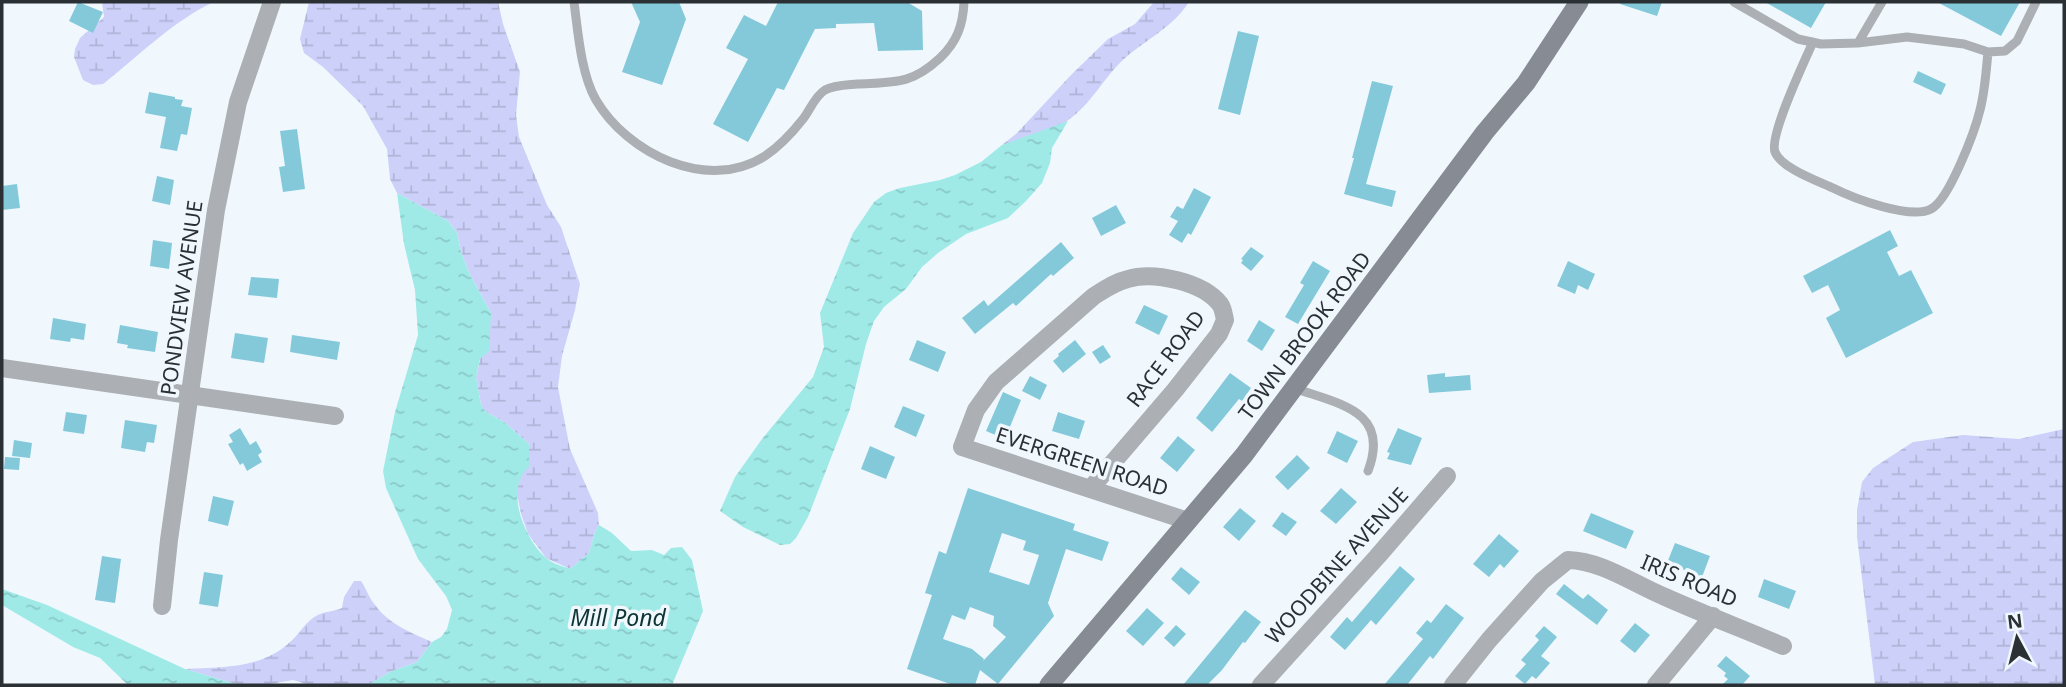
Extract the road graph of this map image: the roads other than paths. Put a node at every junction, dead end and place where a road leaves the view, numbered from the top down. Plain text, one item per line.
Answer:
1 (271, 2) edge
2 (574, 2) edge
3 (964, 2) edge
4 (1579, 2) edge
5 (1734, 2) edge
6 (1882, 2) edge
7 (2036, 2) edge
8 (1812, 42) junction
9 (1858, 43) junction
10 (1989, 52) junction
11 (1162, 277) joint
12 (2, 368) edge
13 (1294, 388) junction
14 (191, 394) junction
15 (335, 416) dead end
16 (1368, 471) dead end
17 (1447, 475) dead end
18 (1091, 488) junction
19 (1188, 521) junction
20 (162, 606) dead end
21 (1713, 616) junction
22 (1783, 646) dead end
23 (1049, 685) edge
24 (1261, 685) edge
25 (1453, 685) edge
26 (1656, 685) edge

1 - 14 street, PONDVIEW AVENUE
2 - 3 lane
4 - 13 main road, TOWN BROOK ROAD
5 - 8 lane
6 - 9 lane
7 - 10 lane
8 - 9 lane
8 - 10 lane
9 - 10 lane
11 - 18 street, RACE ROAD
11 - 18 street, EVERGREEN ROAD
12 - 14 street
13 - 16 lane
13 - 19 main road, TOWN BROOK ROAD
14 - 15 street
14 - 20 street, PONDVIEW AVENUE
17 - 24 street, WOODBINE AVENUE
18 - 19 street, EVERGREEN ROAD
19 - 23 main road, TOWN BROOK ROAD
21 - 22 street, IRIS ROAD
21 - 25 street, IRIS ROAD
21 - 26 street

